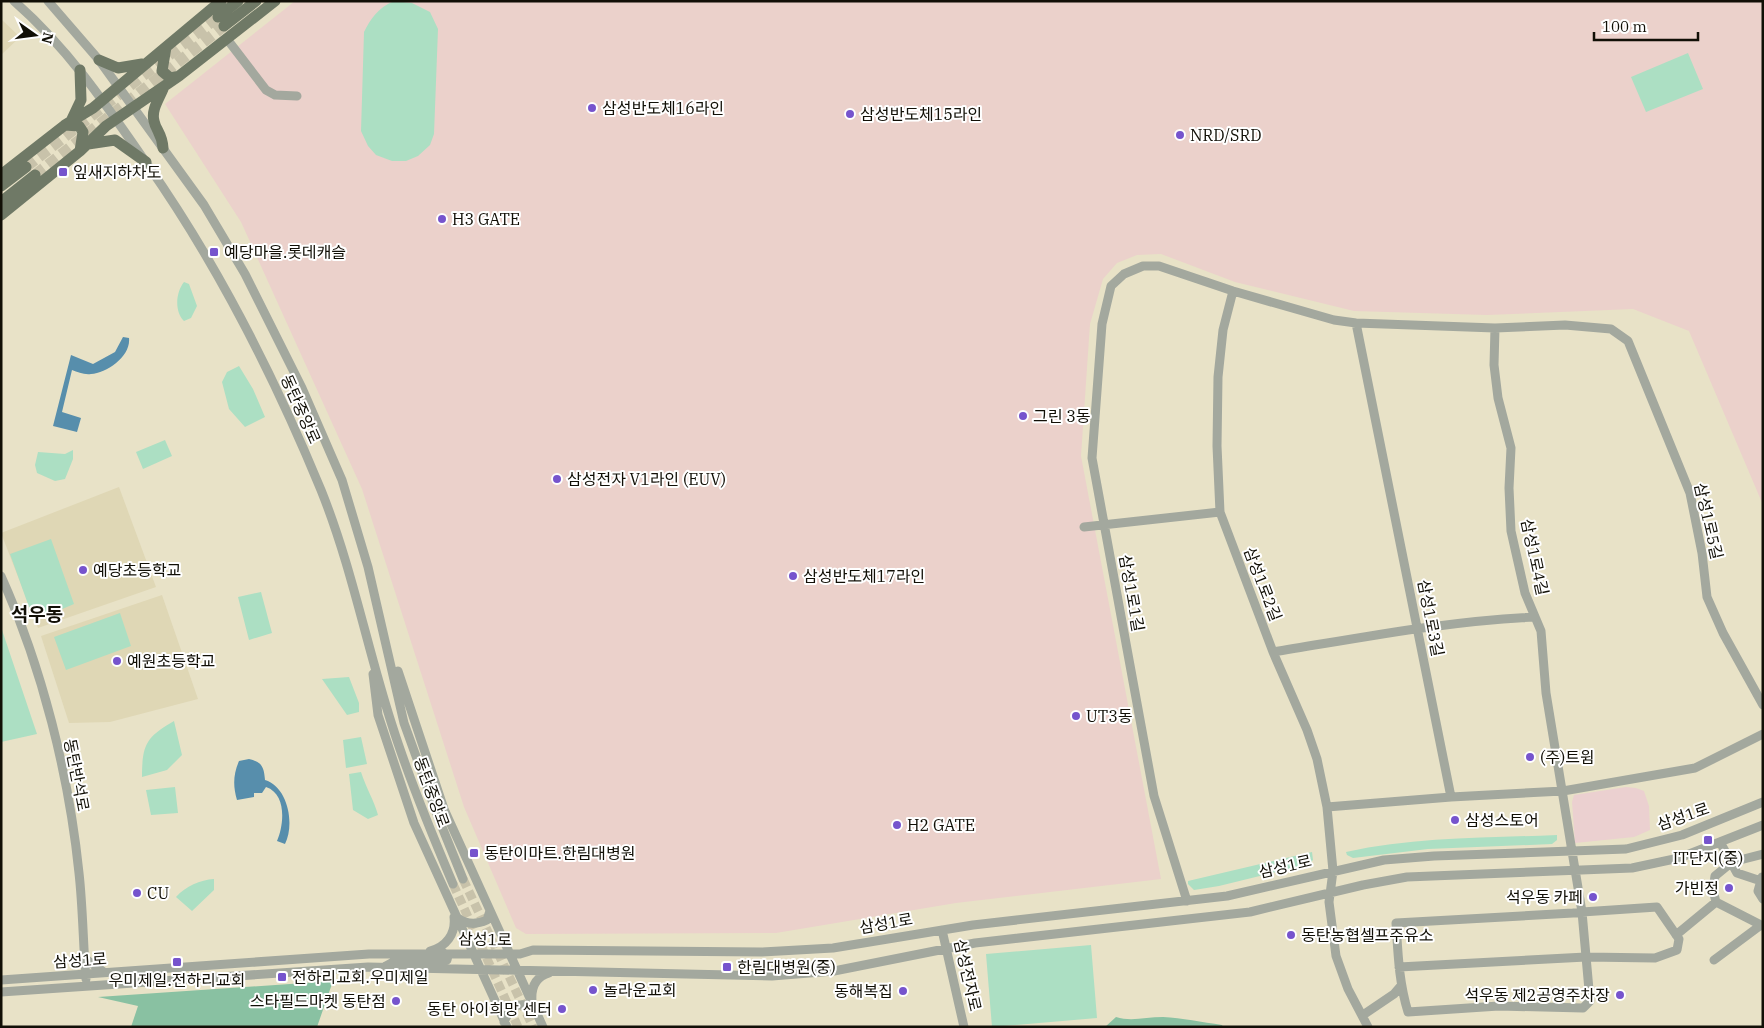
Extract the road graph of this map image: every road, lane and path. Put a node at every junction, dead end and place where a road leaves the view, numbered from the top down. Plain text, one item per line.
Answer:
1 (14, 1) edge
2 (48, 1) edge
3 (221, 1) edge
4 (238, 1) edge
5 (256, 1) edge
6 (275, 1) edge
7 (227, 39) junction
8 (166, 47) junction
9 (153, 59) junction
10 (99, 60) junction
11 (80, 70) junction
12 (179, 76) junction
13 (118, 87) junction
14 (164, 87) junction
15 (298, 96) dead end
16 (103, 100) junction
17 (133, 108) junction
18 (118, 119) junction
19 (68, 122) junction
20 (84, 147) junction
21 (163, 148) junction
22 (146, 162) junction
23 (1, 175) edge
24 (1, 186) edge
25 (1, 202) edge
26 (1, 215) edge
27 (1233, 292) junction
28 (1356, 323) junction
29 (1495, 328) junction
30 (1220, 512) junction
31 (1104, 524) junction
32 (1084, 527) dead end
33 (1, 576) edge
34 (1535, 616) junction
35 (1418, 628) junction
36 (386, 640) junction
37 (369, 644) junction
38 (1273, 652) junction
39 (1763, 705) edge
40 (1763, 734) edge
41 (1563, 791) junction
42 (1451, 798) junction
43 (1763, 802) edge
44 (1327, 807) junction
45 (1763, 825) edge
46 (1720, 842) junction
47 (1571, 852) junction
48 (1763, 854) edge
49 (1732, 862) junction
50 (1574, 872) junction
51 (1332, 875) junction
52 (1762, 878) edge
53 (463, 879) tunnel mouth
54 (453, 884) tunnel mouth
55 (1329, 894) junction
56 (1763, 898) edge
57 (1187, 901) junction
58 (1716, 902) junction
59 (490, 911) junction
60 (1582, 912) junction
61 (455, 913) junction
62 (1762, 925) edge
63 (942, 930) junction
64 (1676, 935) junction
65 (947, 948) junction
66 (423, 953) junction
67 (444, 953) junction
68 (473, 953) junction
69 (509, 954) junction
70 (1586, 957) junction
71 (84, 958) junction
72 (1714, 960) dead end
73 (383, 967) junction
74 (1399, 967) junction
75 (480, 970) junction
76 (516, 970) junction
77 (562, 970) junction
78 (105, 973) junction
79 (86, 974) junction
80 (1, 980) edge
81 (87, 987) junction
82 (1400, 987) junction
83 (1, 992) edge
84 (534, 1009) junction
85 (1363, 1015) junction
86 (505, 1025) edge
87 (543, 1027) edge
88 (964, 1027) edge
89 (1368, 1027) edge

1 - 11 street, 동탄중앙로
2 - 10 street, 동탄중앙로
3 - 8 main road
4 - 5 main road
6 - 7 main road
7 - 12 main road
7 - 15 street
8 - 9 main road
8 - 12 main road
9 - 10 main road
9 - 13 main road
10 - 13 street, 동탄중앙로
11 - 16 street, 동탄중앙로
11 - 19 main road
12 - 14 main road
13 - 16 main road
13 - 17 street, 동탄중앙로
14 - 17 main road
14 - 21 main road
16 - 18 street, 동탄중앙로
16 - 19 main road
17 - 18 main road
17 - 21 street, 동탄중앙로
18 - 20 main road
18 - 22 street, 동탄중앙로
19 - 20 main road
19 - 23 main road
20 - 22 main road
20 - 26 main road
21 - 36 street, 동탄중앙로
22 - 37 street, 동탄중앙로
24 - 25 main road
27 - 28 street
27 - 30 street, 삼성1로2길
27 - 31 street, 삼성1로1길
28 - 29 street
28 - 35 street, 삼성1로3길
29 - 34 street, 삼성1로4길
29 - 39 street, 삼성1로5길
30 - 31 street
30 - 38 street, 삼성1로2길
31 - 32 street
31 - 57 street, 삼성1로1길
33 - 71 street, 동탄반석로
34 - 35 street
34 - 41 street, 삼성1로4길
35 - 38 street
35 - 42 street, 삼성1로3길
36 - 53 street
36 - 59 street
37 - 54 street, 동탄중앙로
37 - 61 street
38 - 44 street, 삼성1로2길
40 - 41 street
41 - 42 street
41 - 47 street, 삼성1로4길
42 - 44 street
43 - 47 street, 삼성1로
44 - 51 street, 삼성1로2길
45 - 46 street, 삼성1로
46 - 49 street
46 - 50 street, 삼성1로
47 - 50 street, 삼성1로4길
47 - 51 street, 삼성1로
48 - 49 street
49 - 52 street
49 - 58 street
50 - 55 street, 삼성1로
50 - 60 street, 삼성1로4길
51 - 55 street, 삼성1로2길
51 - 57 street, 삼성1로
52 - 56 street
55 - 65 street, 삼성1로
55 - 85 street, 삼성1로2길
57 - 63 street, 삼성1로
58 - 62 street
58 - 64 street
59 - 61 street
59 - 69 street
60 - 64 street
60 - 70 street, 삼성1로4길
60 - 74 street
61 - 66 street
61 - 68 street
62 - 72 street
63 - 65 street, 삼성전자로
63 - 69 street, 삼성1로
64 - 70 street
65 - 77 street, 삼성1로
65 - 88 street, 삼성전자로
66 - 67 street, 삼성1로
66 - 78 street, 삼성1로
67 - 68 street, 삼성1로
67 - 73 street
68 - 69 street, 삼성1로
68 - 75 street
69 - 76 street
70 - 74 street
70 - 82 street, 삼성1로4길
71 - 78 street
71 - 79 street, 동탄반석로
73 - 75 street, 삼성1로
73 - 81 street, 삼성1로
74 - 82 street
75 - 76 street, 삼성1로
75 - 86 street
76 - 77 street, 삼성1로
76 - 84 street
77 - 84 street
78 - 79 street, 삼성1로
79 - 80 street, 삼성1로
79 - 81 street, 동탄반석로
81 - 83 street, 삼성1로
82 - 85 street
84 - 86 street
84 - 87 street
85 - 89 street, 삼성1로2길

